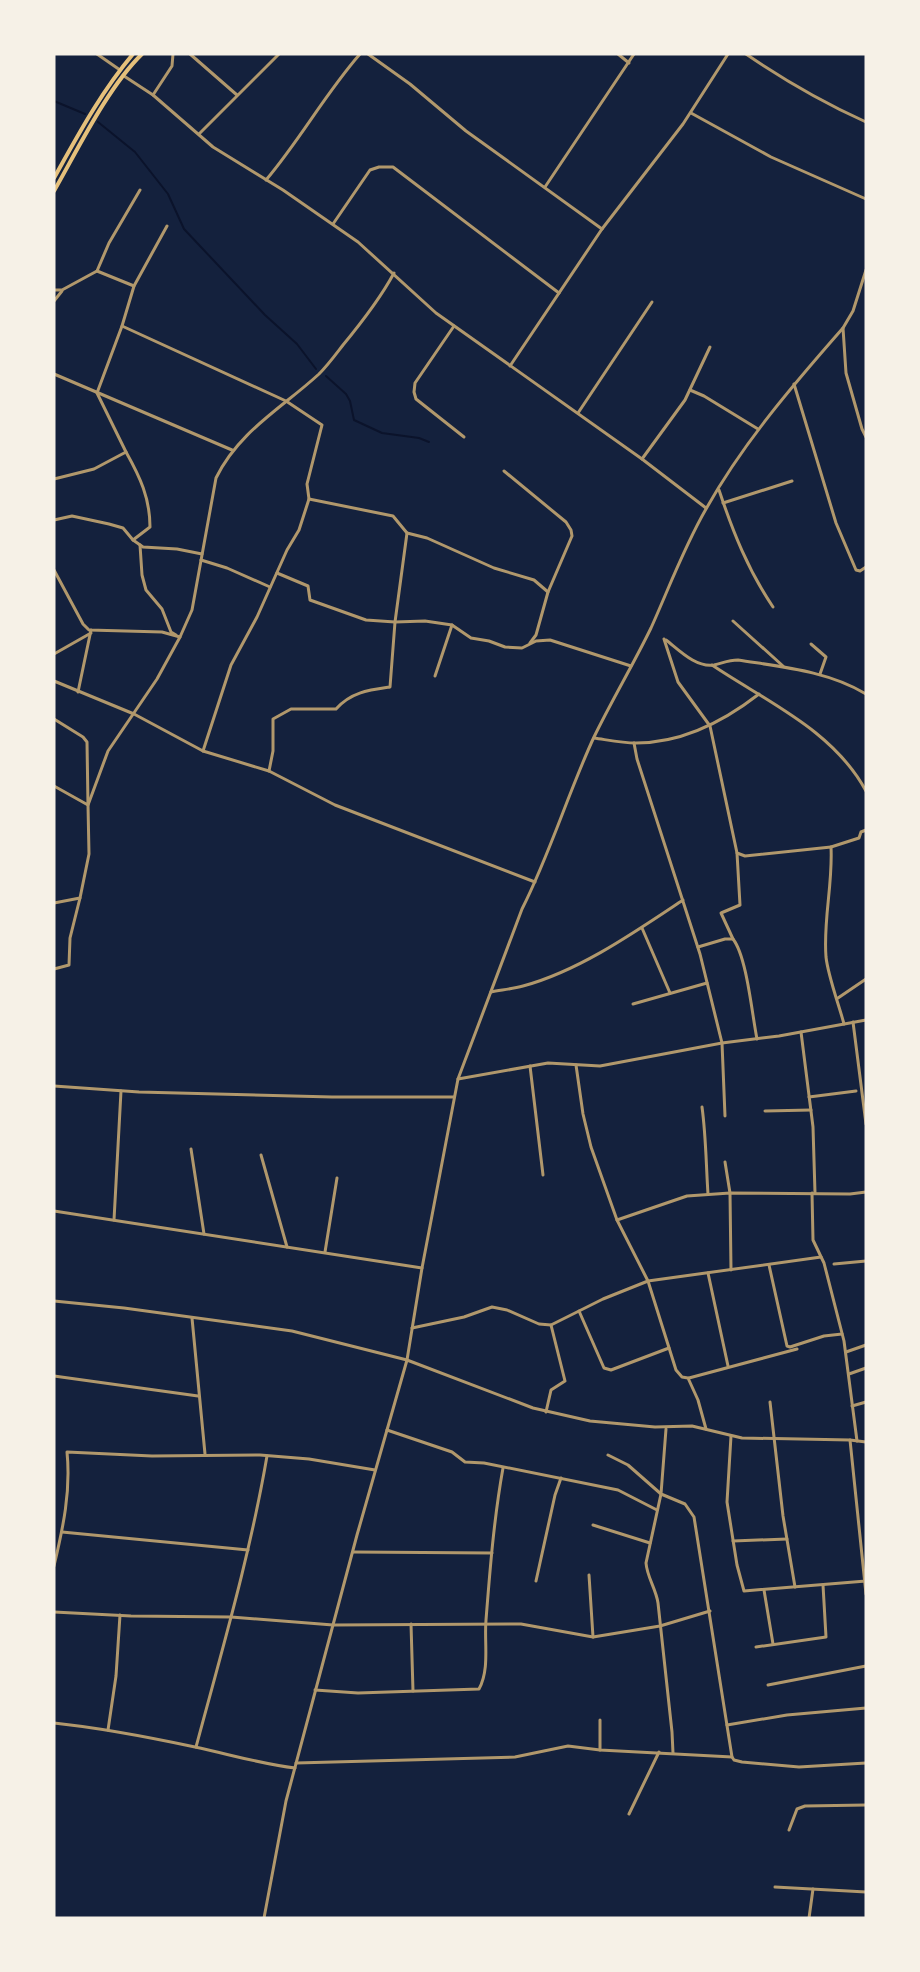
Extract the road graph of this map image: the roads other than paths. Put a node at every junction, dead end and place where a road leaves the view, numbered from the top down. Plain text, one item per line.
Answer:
1 (97, 54) edge
2 (133, 54) edge
3 (142, 54) edge
4 (173, 54) edge
5 (190, 54) edge
6 (279, 54) edge
7 (360, 54) edge
8 (368, 54) edge
9 (618, 54) edge
10 (634, 54) edge
11 (728, 54) edge
12 (746, 54) edge
13 (629, 63) junction
14 (120, 70) junction
15 (124, 75) junction
16 (237, 95) junction
17 (153, 96) junction
18 (691, 113) junction
19 (866, 122) edge
20 (199, 134) junction
21 (54, 178) edge
22 (266, 180) junction
23 (544, 187) junction
24 (140, 190) dead end
25 (54, 191) edge
26 (866, 199) edge
27 (333, 224) junction
28 (168, 226) dead end
29 (602, 229) junction
30 (866, 270) edge
31 (97, 271) junction
32 (394, 273) junction
33 (134, 286) junction
34 (54, 290) edge
35 (62, 290) junction
36 (559, 293) junction
37 (54, 301) edge
38 (652, 302) dead end
39 (122, 326) junction
40 (454, 326) junction
41 (843, 328) junction
42 (710, 347) dead end
43 (510, 366) junction
44 (54, 374) edge
45 (794, 384) junction
46 (690, 390) junction
47 (97, 393) junction
48 (285, 400) junction
49 (578, 414) junction
50 (758, 429) junction
51 (864, 430) edge
52 (464, 437) dead end
53 (866, 437) edge
54 (232, 450) junction
55 (126, 452) junction
56 (642, 459) junction
57 (504, 471) dead end
58 (54, 479) edge
59 (792, 481) dead end
60 (718, 489) junction
61 (309, 500) junction
62 (723, 503) junction
63 (706, 508) junction
64 (54, 520) edge
65 (407, 533) junction
66 (133, 540) junction
67 (140, 545) junction
68 (202, 554) junction
69 (201, 560) junction
70 (866, 567) edge
71 (54, 570) edge
72 (277, 573) junction
73 (270, 587) junction
74 (548, 592) junction
75 (773, 607) dead end
76 (733, 621) dead end
77 (395, 622) junction
78 (452, 625) junction
79 (91, 631) junction
80 (180, 638) junction
81 (530, 644) junction
82 (811, 644) dead end
83 (54, 654) edge
84 (712, 665) junction
85 (631, 666) junction
86 (784, 667) junction
87 (820, 674) junction
88 (435, 676) dead end
89 (54, 681) edge
90 (78, 692) junction
91 (759, 694) junction
92 (866, 694) edge
93 (134, 714) junction
94 (54, 719) edge
95 (710, 726) junction
96 (594, 738) junction
97 (634, 743) junction
98 (203, 751) junction
99 (269, 771) junction
100 (54, 786) edge
101 (866, 791) edge
102 (88, 805) junction
103 (866, 830) edge
104 (831, 847) junction
105 (737, 853) junction
106 (535, 882) junction
107 (80, 898) junction
108 (683, 900) junction
109 (54, 903) edge
110 (642, 928) junction
111 (733, 939) junction
112 (698, 947) junction
113 (54, 969) edge
114 (866, 979) edge
115 (707, 983) junction
116 (491, 992) junction
117 (670, 993) junction
118 (838, 998) junction
119 (633, 1004) dead end
120 (866, 1020) edge
121 (853, 1022) junction
122 (844, 1024) junction
123 (801, 1032) junction
124 (757, 1039) junction
125 (722, 1043) junction
126 (576, 1065) junction
127 (530, 1066) junction
128 (458, 1079) junction
129 (54, 1086) edge
130 (121, 1090) junction
131 (856, 1091) dead end
132 (809, 1096) junction
133 (454, 1097) junction
134 (702, 1107) dead end
135 (811, 1110) junction
136 (765, 1112) dead end
137 (725, 1116) dead end
138 (866, 1124) edge
139 (191, 1149) dead end
140 (261, 1155) dead end
141 (725, 1162) dead end
142 (543, 1175) dead end
143 (337, 1178) dead end
144 (866, 1192) edge
145 (730, 1193) junction
146 (814, 1193) junction
147 (708, 1194) junction
148 (54, 1211) edge
149 (114, 1220) junction
150 (617, 1220) junction
151 (204, 1234) junction
152 (287, 1246) junction
153 (325, 1252) junction
154 (821, 1257) junction
155 (866, 1261) edge
156 (834, 1264) dead end
157 (769, 1265) junction
158 (422, 1268) junction
159 (731, 1270) junction
160 (708, 1273) junction
161 (648, 1281) junction
162 (54, 1301) edge
163 (579, 1311) junction
164 (192, 1318) junction
165 (551, 1325) junction
166 (412, 1328) junction
167 (842, 1334) junction
168 (866, 1346) edge
169 (669, 1348) junction
170 (797, 1349) dead end
171 (846, 1352) junction
172 (407, 1360) junction
173 (728, 1366) junction
174 (866, 1368) edge
175 (849, 1374) junction
176 (54, 1376) edge
177 (688, 1378) junction
178 (198, 1396) junction
179 (770, 1402) dead end
180 (866, 1402) edge
181 (852, 1406) junction
182 (546, 1412) junction
183 (666, 1428) junction
184 (706, 1429) junction
185 (387, 1430) junction
186 (732, 1436) junction
187 (775, 1439) junction
188 (850, 1440) junction
189 (856, 1441) junction
190 (866, 1442) edge
191 (205, 1454) junction
192 (608, 1455) dead end
193 (267, 1456) junction
194 (503, 1468) junction
195 (375, 1470) junction
196 (561, 1478) junction
197 (661, 1494) junction
198 (657, 1510) junction
199 (593, 1525) dead end
200 (62, 1532) junction
201 (787, 1539) junction
202 (733, 1541) junction
203 (650, 1543) junction
204 (249, 1550) junction
205 (352, 1552) junction
206 (492, 1553) junction
207 (54, 1566) edge
208 (589, 1575) dead end
209 (536, 1581) dead end
210 (865, 1581) edge
211 (823, 1585) junction
212 (795, 1587) junction
213 (764, 1590) junction
214 (866, 1594) edge
215 (710, 1611) junction
216 (54, 1612) edge
217 (120, 1616) junction
218 (231, 1617) junction
219 (485, 1623) junction
220 (411, 1624) junction
221 (333, 1625) junction
222 (660, 1626) junction
223 (593, 1637) junction
224 (773, 1645) junction
225 (756, 1647) dead end
226 (866, 1666) edge
227 (768, 1685) dead end
228 (315, 1690) junction
229 (413, 1691) junction
230 (866, 1708) edge
231 (600, 1720) dead end
232 (54, 1723) edge
233 (727, 1725) junction
234 (108, 1730) junction
235 (196, 1747) junction
236 (600, 1750) junction
237 (659, 1752) junction
238 (673, 1753) junction
239 (732, 1757) junction
240 (296, 1763) junction
241 (866, 1763) edge
242 (295, 1768) junction
243 (866, 1805) edge
244 (629, 1814) dead end
245 (789, 1830) dead end
246 (775, 1887) dead end
247 (813, 1889) junction
248 (866, 1892) edge
249 (264, 1918) edge
250 (809, 1918) edge

1 - 14 street
2 - 14 main road
3 - 15 main road
4 - 17 street
5 - 16 street
6 - 16 street
7 - 22 street
8 - 23 street
9 - 13 street
10 - 13 street
11 - 18 street
12 - 19 street
13 - 23 street
14 - 15 street
14 - 21 main road
15 - 17 street
15 - 25 main road
16 - 20 street
17 - 20 street
18 - 26 street
18 - 29 street
20 - 22 street
22 - 27 street
23 - 29 street
24 - 31 street
27 - 32 street
27 - 36 street
28 - 33 street
29 - 36 street
30 - 41 street
31 - 33 street
31 - 35 street
32 - 40 street
32 - 48 street
33 - 39 street
34 - 35 street
35 - 37 street
36 - 43 street
38 - 49 street
39 - 47 street
39 - 48 street
40 - 43 street
40 - 52 street
41 - 45 street
41 - 51 street
42 - 46 street
43 - 49 street
44 - 47 street
45 - 50 street
45 - 70 street
46 - 50 street
46 - 56 street
47 - 54 street
47 - 55 street
48 - 54 street
48 - 61 street
49 - 56 street
50 - 60 street
51 - 53 street
54 - 68 street
55 - 58 street
55 - 66 street
56 - 63 street
57 - 74 street
59 - 62 street
60 - 62 street
60 - 63 street
61 - 65 street
61 - 72 street
62 - 75 street
63 - 85 street
64 - 66 street
65 - 74 street
65 - 77 street
66 - 67 street
67 - 68 street
67 - 80 street
68 - 69 street
69 - 73 street
69 - 80 street
71 - 79 street
72 - 73 street
72 - 77 street
73 - 98 street
74 - 81 street
76 - 86 street
77 - 78 street
77 - 99 street
78 - 81 street
78 - 88 street
79 - 80 street
79 - 83 street
79 - 90 street
80 - 93 street
81 - 85 street
82 - 87 street
84 - 86 street
84 - 91 street
84 - 95 street
85 - 96 street
86 - 87 street
87 - 92 street
89 - 90 street
90 - 93 street
91 - 95 street
91 - 101 street
93 - 98 street
93 - 102 street
94 - 102 street
95 - 97 street
95 - 105 street
96 - 97 street
96 - 106 street
97 - 108 street
98 - 99 street
99 - 106 street
100 - 102 street
102 - 107 street
103 - 104 street
104 - 105 street
104 - 118 street
105 - 111 street
106 - 116 street
107 - 109 street
107 - 113 street
108 - 110 street
108 - 112 street
110 - 116 street
110 - 117 street
111 - 112 street
111 - 124 street
112 - 115 street
114 - 118 street
115 - 117 street
115 - 125 street
116 - 128 street
117 - 119 street
118 - 122 street
120 - 121 street
121 - 122 street
121 - 138 street
122 - 123 street
123 - 124 street
123 - 132 street
124 - 125 street
125 - 126 street
125 - 137 street
126 - 127 street
126 - 150 street
127 - 128 street
127 - 142 street
128 - 133 street
129 - 130 street
130 - 133 street
130 - 149 street
131 - 132 street
132 - 135 street
133 - 158 street
134 - 147 street
135 - 136 street
135 - 146 street
139 - 151 street
140 - 152 street
141 - 145 street
143 - 153 street
144 - 146 street
145 - 146 street
145 - 147 street
145 - 159 street
146 - 154 street
147 - 150 street
148 - 149 street
149 - 151 street
150 - 161 street
151 - 152 street
152 - 153 street
153 - 158 street
154 - 157 street
154 - 167 street
155 - 156 street
157 - 159 street
157 - 167 street
158 - 166 street
159 - 160 street
160 - 161 street
160 - 173 street
161 - 163 street
161 - 169 street
162 - 164 street
163 - 165 street
163 - 169 street
164 - 172 street
164 - 178 street
165 - 166 street
165 - 182 street
166 - 172 street
167 - 171 street
168 - 171 street
169 - 177 street
170 - 173 street
171 - 175 street
172 - 182 street
172 - 185 street
173 - 177 street
174 - 175 street
175 - 181 street
176 - 178 street
177 - 184 street
178 - 191 street
179 - 187 street
180 - 181 street
181 - 189 street
182 - 183 street
183 - 184 street
183 - 197 street
184 - 186 street
185 - 194 street
185 - 195 street
186 - 187 street
186 - 202 street
187 - 188 street
187 - 201 street
188 - 189 street
188 - 210 street
189 - 190 street
191 - 193 street
191 - 200 street
192 - 197 street
193 - 195 street
193 - 204 street
194 - 196 street
194 - 206 street
195 - 205 street
196 - 198 street
196 - 209 street
197 - 198 street
197 - 215 street
198 - 203 street
199 - 203 street
200 - 204 street
200 - 207 street
201 - 202 street
201 - 212 street
202 - 213 street
203 - 222 street
204 - 218 street
205 - 206 street
205 - 221 street
206 - 219 street
208 - 223 street
210 - 211 street
210 - 214 street
211 - 212 street
211 - 224 street
212 - 213 street
213 - 224 street
215 - 222 street
215 - 233 street
216 - 217 street
217 - 218 street
217 - 234 street
218 - 221 street
218 - 235 street
219 - 220 street
219 - 223 street
219 - 229 street
220 - 221 street
220 - 229 street
221 - 228 street
222 - 223 street
222 - 238 street
224 - 225 street
226 - 227 street
228 - 229 street
228 - 240 street
230 - 233 street
231 - 236 street
232 - 234 street
233 - 239 street
234 - 235 street
235 - 242 street
236 - 237 street
236 - 240 street
237 - 238 street
237 - 244 street
238 - 239 street
239 - 241 street
240 - 242 street
242 - 249 street
243 - 245 street
246 - 247 street
247 - 248 street
247 - 250 street

